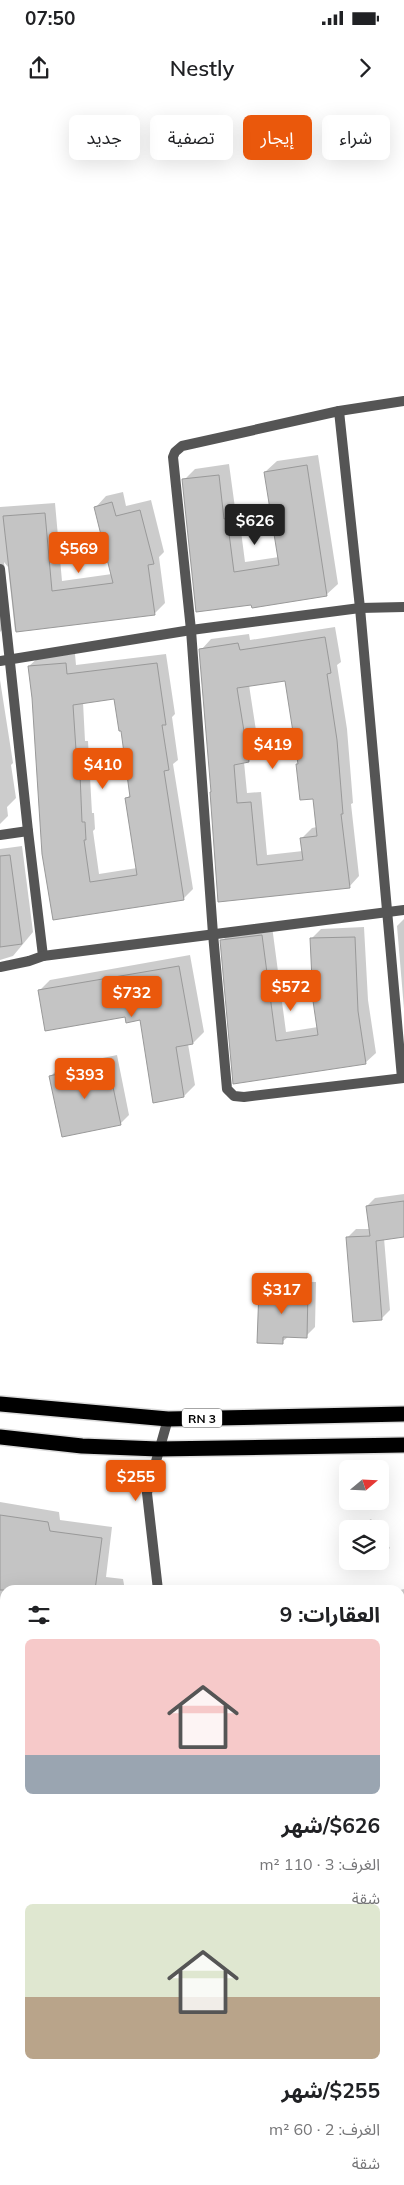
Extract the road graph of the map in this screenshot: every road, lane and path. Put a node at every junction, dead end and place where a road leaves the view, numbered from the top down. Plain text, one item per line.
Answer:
1 (404, 401) edge
2 (339, 411) junction
3 (0, 569) edge
4 (404, 607) edge
5 (360, 608) junction
6 (191, 630) junction
7 (11, 659) junction
8 (0, 661) edge
9 (28, 831) junction
10 (0, 835) edge
11 (404, 910) edge
12 (387, 912) junction
13 (213, 934) junction
14 (43, 956) junction
15 (0, 967) edge
16 (403, 1078) edge
17 (0, 1404) edge
18 (404, 1414) edge
19 (168, 1419) junction
20 (0, 1437) edge
21 (404, 1445) edge
22 (158, 1449) junction
23 (157, 1585) edge

1 - 2 street
2 - 5 street
2 - 6 street
3 - 7 street
4 - 5 street
5 - 6 street
5 - 12 street
6 - 7 street
6 - 13 street
7 - 8 street
7 - 9 street
9 - 10 street
9 - 14 street
11 - 12 street
12 - 13 street
12 - 16 street
13 - 14 street
13 - 16 street
14 - 15 street
17 - 19 highway, RN 3
18 - 19 highway, RN 3
19 - 22 street
20 - 22 highway
21 - 22 highway
22 - 23 street

